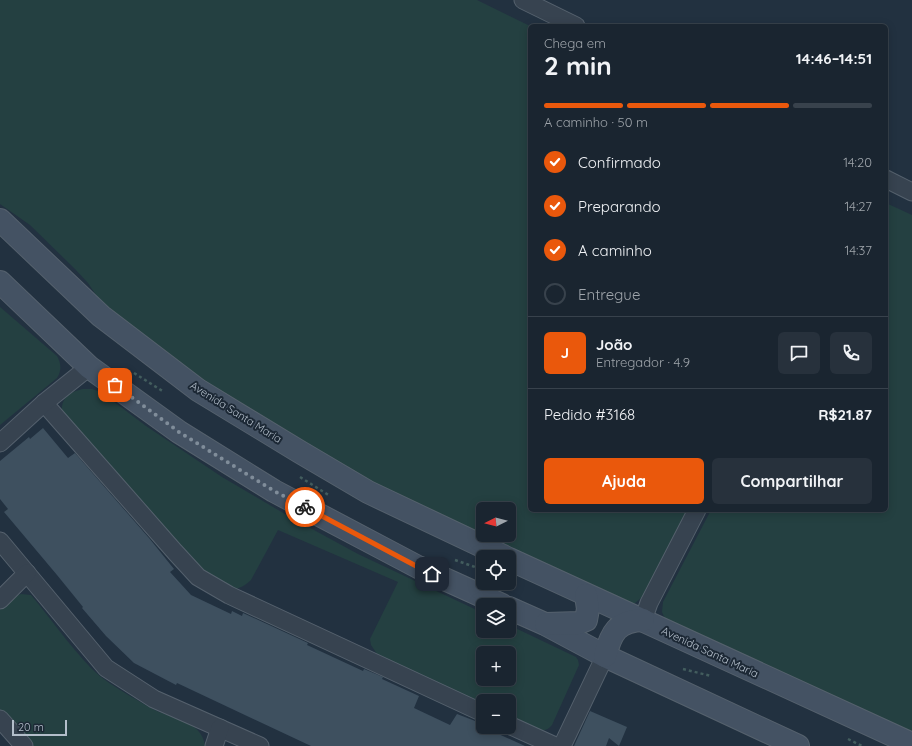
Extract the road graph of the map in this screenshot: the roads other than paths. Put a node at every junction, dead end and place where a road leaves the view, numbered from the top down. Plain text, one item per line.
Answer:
1 (523, 0) edge
2 (572, 24) edge
3 (888, 180) edge
4 (912, 192) edge
5 (0, 220) edge
6 (0, 282) edge
7 (89, 367) junction
8 (44, 403) junction
9 (0, 443) edge
10 (696, 512) edge
11 (0, 541) edge
12 (490, 550) edge
13 (516, 562) edge
14 (27, 573) junction
15 (586, 595) junction
16 (487, 598) edge
17 (0, 600) edge
18 (516, 611) edge
19 (643, 620) junction
20 (545, 624) junction
21 (605, 656) junction
22 (476, 710) edge
23 (0, 719) edge
24 (220, 728) junction
25 (516, 728) edge
26 (912, 744) edge
27 (24, 746) edge
28 (214, 746) edge
29 (260, 746) edge
30 (555, 746) edge
31 (562, 746) edge
32 (798, 746) edge

1 - 2 street
3 - 4 street
5 - 12 main road, Avenida Santa Maria
6 - 7 main road
7 - 8 street
7 - 16 main road
8 - 9 street
8 - 22 street
10 - 19 street
11 - 14 street
13 - 15 main road, Avenida Santa Maria
14 - 17 street
14 - 24 street
15 - 19 main road, Avenida Santa Maria
15 - 20 main road
18 - 20 main road
19 - 21 main road
19 - 26 main road, Avenida Santa Maria
20 - 21 main road
21 - 31 street
21 - 32 main road
23 - 27 street
24 - 28 street
24 - 29 street
25 - 30 street

